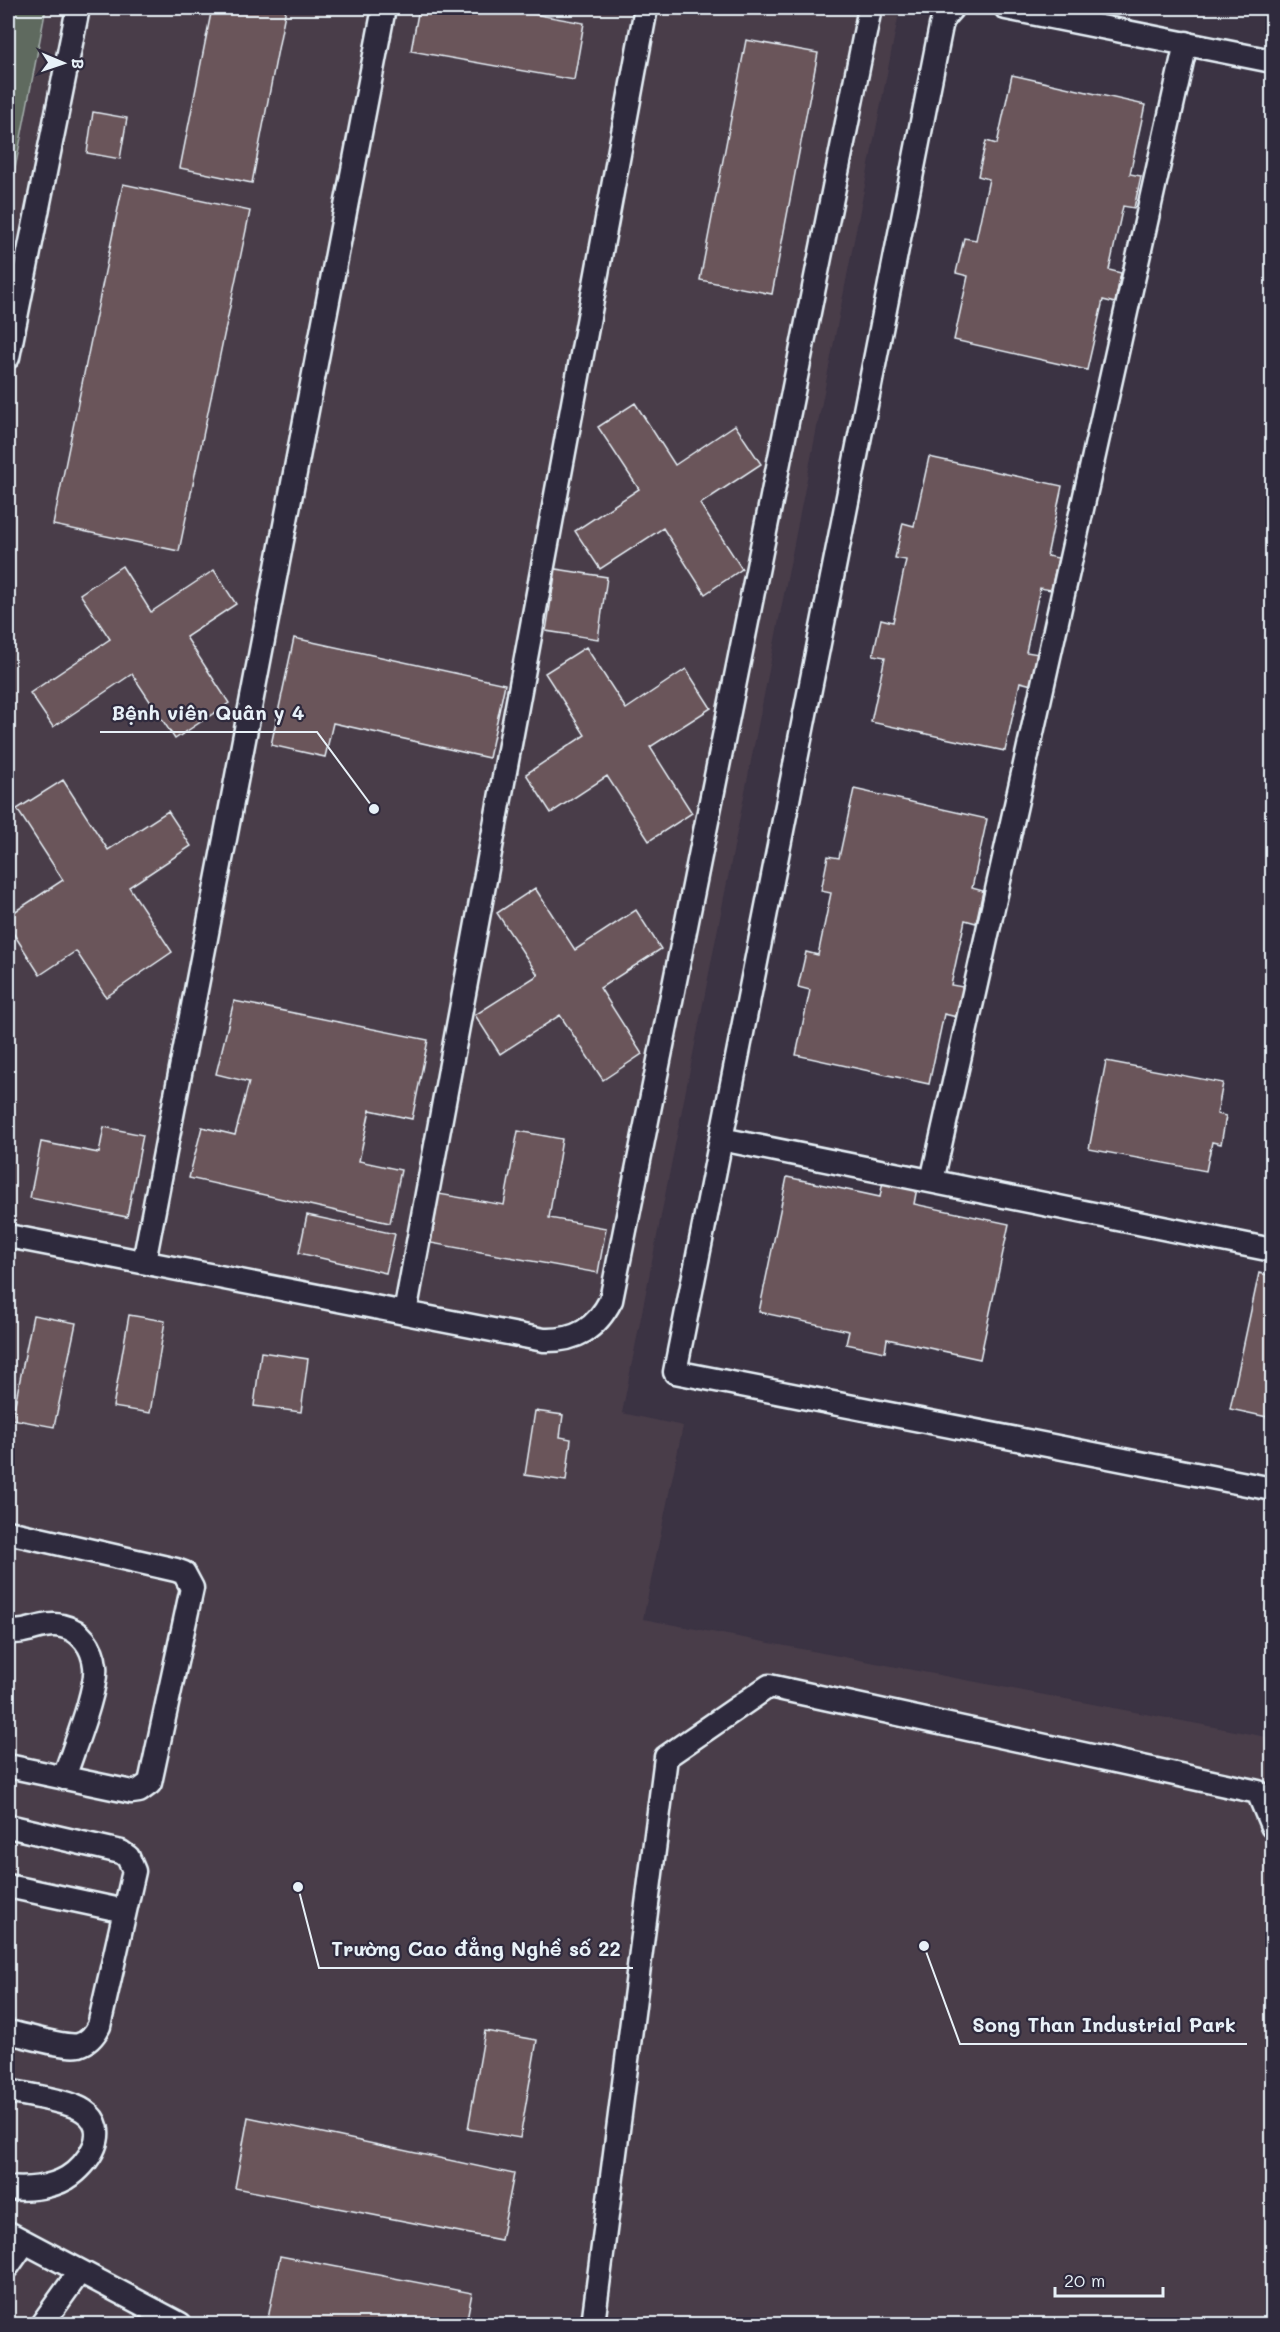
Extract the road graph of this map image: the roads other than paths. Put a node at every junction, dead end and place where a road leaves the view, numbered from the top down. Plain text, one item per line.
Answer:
1 (78, 8) edge
2 (384, 8) edge
3 (646, 8) edge
4 (870, 8) edge
5 (952, 8) edge
6 (1006, 8) edge
7 (1186, 43) junction
8 (1272, 61) edge
9 (8, 357) edge
10 (721, 1139) junction
11 (932, 1181) junction
12 (8, 1236) edge
13 (1272, 1250) edge
14 (144, 1262) junction
15 (405, 1313) junction
16 (1272, 1489) edge
17 (8, 1533) edge
18 (8, 1631) edge
19 (8, 1766) edge
20 (64, 1778) junction
21 (8, 1826) edge
22 (1272, 1826) edge
23 (8, 1886) edge
24 (125, 1911) junction
25 (8, 2032) edge
26 (8, 2091) edge
27 (8, 2188) edge
28 (16, 2237) edge
29 (8, 2266) edge
30 (80, 2271) junction
31 (42, 2325) edge
32 (180, 2325) edge
33 (593, 2325) edge

1 - 9 lane
2 - 14 lane
3 - 15 lane
4 - 15 lane
5 - 10 lane
6 - 7 lane
7 - 8 lane
7 - 11 lane
10 - 11 lane
10 - 16 lane
11 - 13 lane
12 - 14 lane
14 - 15 lane
17 - 20 lane
18 - 20 lane
19 - 20 lane
21 - 24 lane
22 - 33 lane
23 - 24 lane
24 - 25 lane
26 - 27 lane
28 - 29 lane
28 - 30 lane
30 - 31 lane
30 - 32 lane

